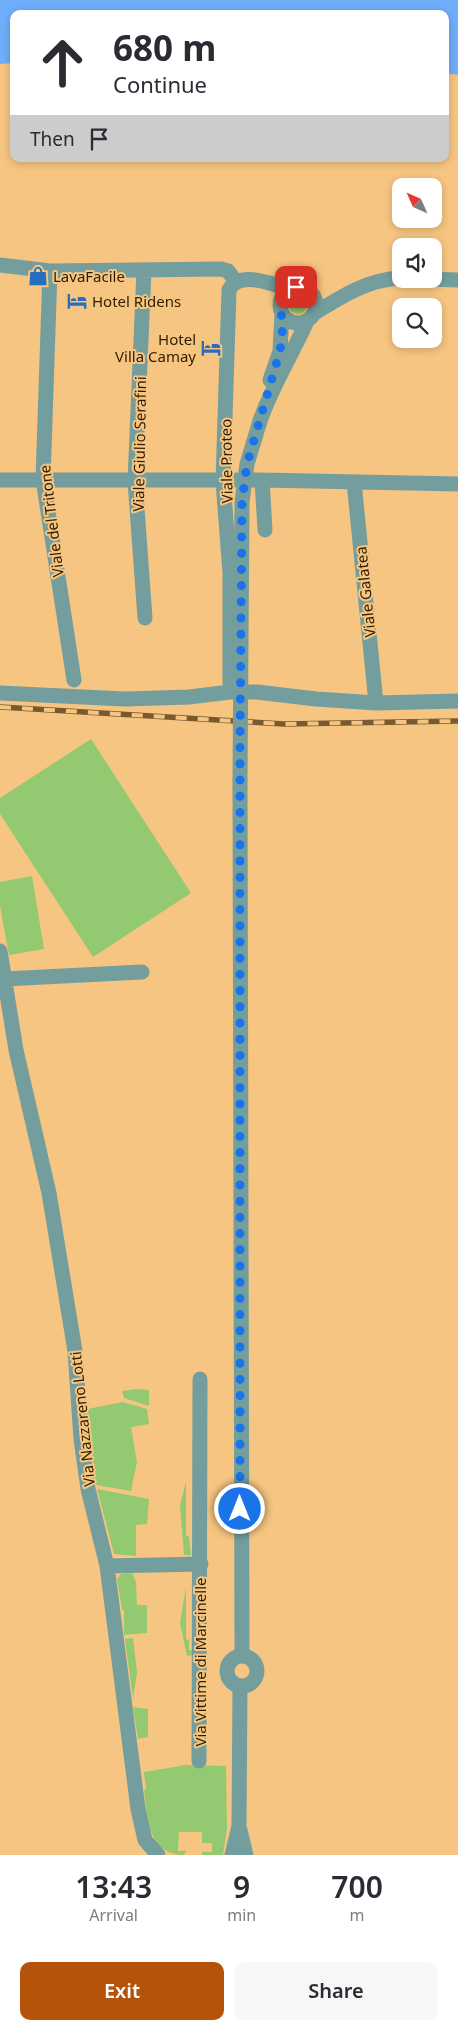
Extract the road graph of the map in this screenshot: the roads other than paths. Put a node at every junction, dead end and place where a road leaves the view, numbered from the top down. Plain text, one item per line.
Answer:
1 (0, 265) edge
2 (144, 270) junction
3 (50, 271) junction
4 (442, 279) edge
5 (392, 280) edge
6 (458, 280) edge
7 (253, 281) junction
8 (236, 282) junction
9 (290, 289) junction
10 (281, 311) junction
11 (311, 317) junction
12 (268, 398) junction
13 (0, 480) edge
14 (43, 480) junction
15 (262, 480) junction
16 (136, 481) junction
17 (223, 481) junction
18 (354, 482) junction
19 (458, 484) edge
20 (265, 530) dead end
21 (145, 618) dead end
22 (74, 680) dead end
23 (230, 692) junction
24 (0, 693) edge
25 (458, 701) edge
26 (376, 703) junction
27 (0, 950) edge
28 (142, 972) dead end
29 (4, 979) junction
30 (200, 1379) dead end
31 (200, 1564) junction
32 (107, 1566) junction
33 (242, 1655) junction
34 (240, 1686) junction
35 (199, 1761) dead end
36 (239, 1826) junction
37 (158, 1855) edge
38 (232, 1855) edge
39 (246, 1855) edge

1 - 3 street
2 - 3 street
2 - 8 street
2 - 16 street, Viale Giulio Serafini
3 - 14 street, Viale del Tritone
4 - 6 street
5 - 11 street
7 - 8 street
7 - 9 street
7 - 10 street
8 - 17 street, Viale Proteo
9 - 10 street
9 - 11 street
10 - 11 street
10 - 12 street
11 - 12 street
12 - 33 street, bridge
13 - 14 street
14 - 16 street
14 - 22 street, Viale del Tritone
15 - 17 street
15 - 18 street
15 - 20 street
16 - 17 street
16 - 21 street, Viale Giulio Serafini
17 - 23 street, Viale Proteo
18 - 19 street
18 - 26 street, Viale Galatea
23 - 24 street
23 - 26 street
25 - 26 street
27 - 29 street, Via Nazzareno Lotti
28 - 29 street
29 - 32 street, Via Nazzareno Lotti
30 - 31 street, Via Vittime di Marcinelle
31 - 32 street, Via Vittime di Marcinelle
31 - 35 street, Via Vittime di Marcinelle
32 - 37 street, Via Nazzareno Lotti
33 - 34 street
33 - 34 street
34 - 36 street
36 - 38 street
36 - 39 street

